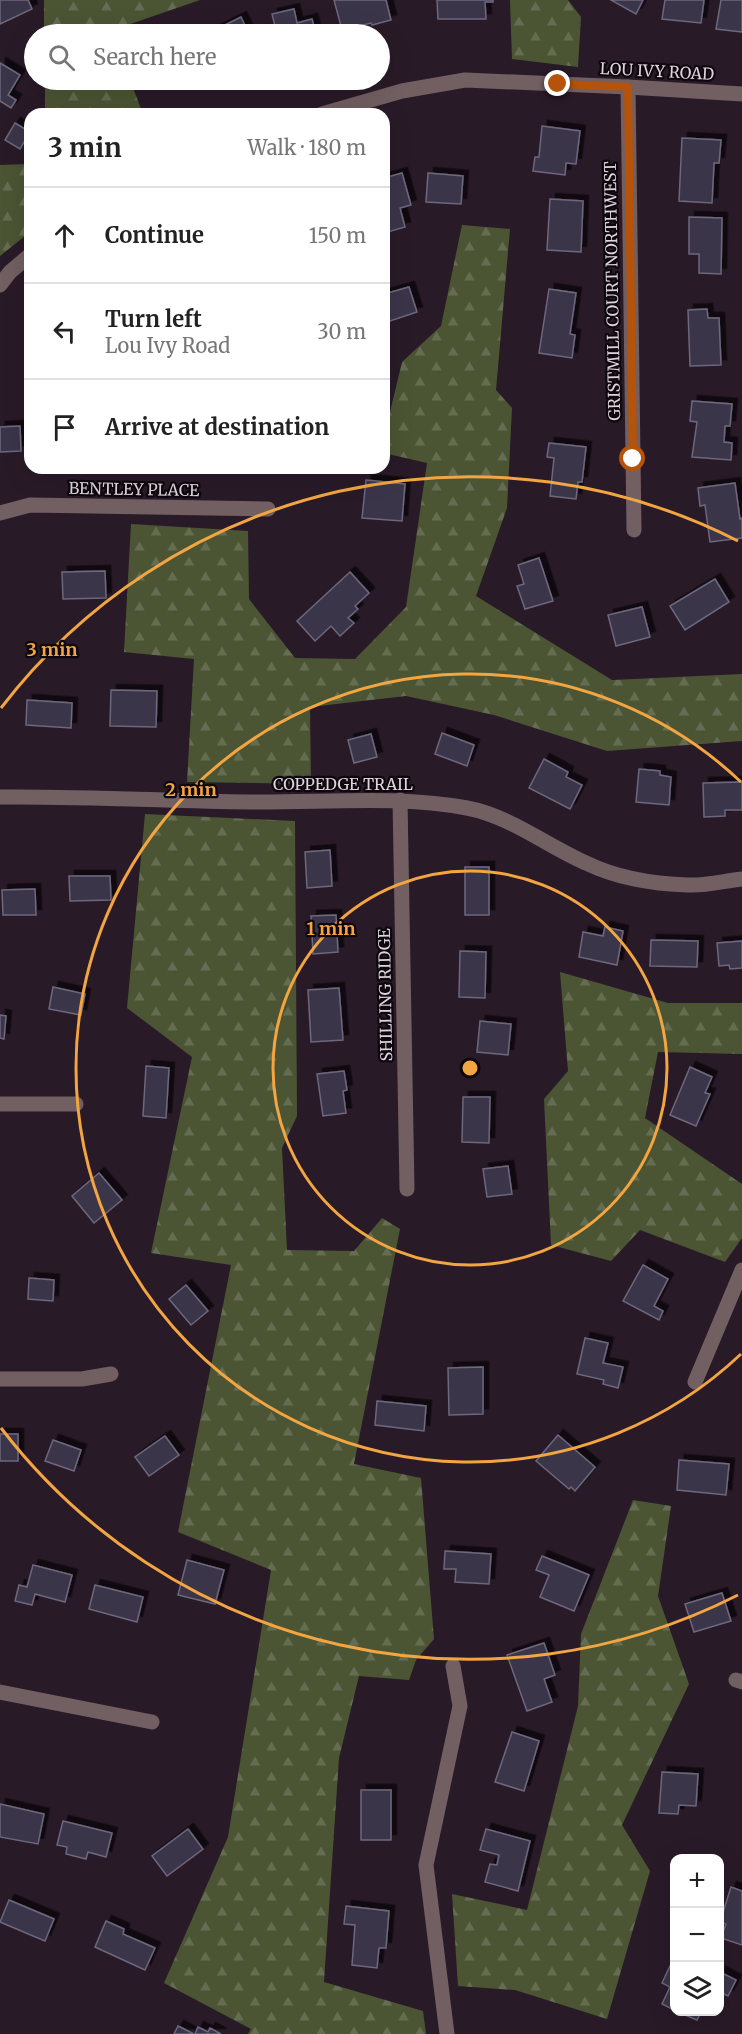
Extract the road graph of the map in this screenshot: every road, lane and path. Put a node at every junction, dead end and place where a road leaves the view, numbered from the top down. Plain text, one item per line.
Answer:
1 (628, 87) junction
2 (742, 94) edge
3 (343, 108) edge
4 (24, 260) edge
5 (0, 285) edge
6 (268, 509) dead end
7 (0, 513) edge
8 (634, 530) dead end
9 (0, 798) edge
10 (400, 800) junction
11 (742, 879) edge
12 (0, 1104) edge
13 (76, 1104) dead end
14 (407, 1189) dead end
15 (742, 1270) edge
16 (111, 1374) dead end
17 (0, 1379) edge
18 (695, 1382) dead end
19 (453, 1666) dead end
20 (0, 1692) edge
21 (152, 1722) dead end
22 (447, 2034) edge

1 - 2 street, LOU IVY ROAD
1 - 3 street, LOU IVY ROAD
1 - 8 street, GRISTMILL COURT NORTHWEST
4 - 5 street
6 - 7 street, BENTLEY PLACE
9 - 10 street, COPPEDGE TRAIL
10 - 11 street, COPPEDGE TRAIL
10 - 14 street, SHILLING RIDGE
12 - 13 street
15 - 18 street
16 - 17 street
19 - 22 street
20 - 21 street

